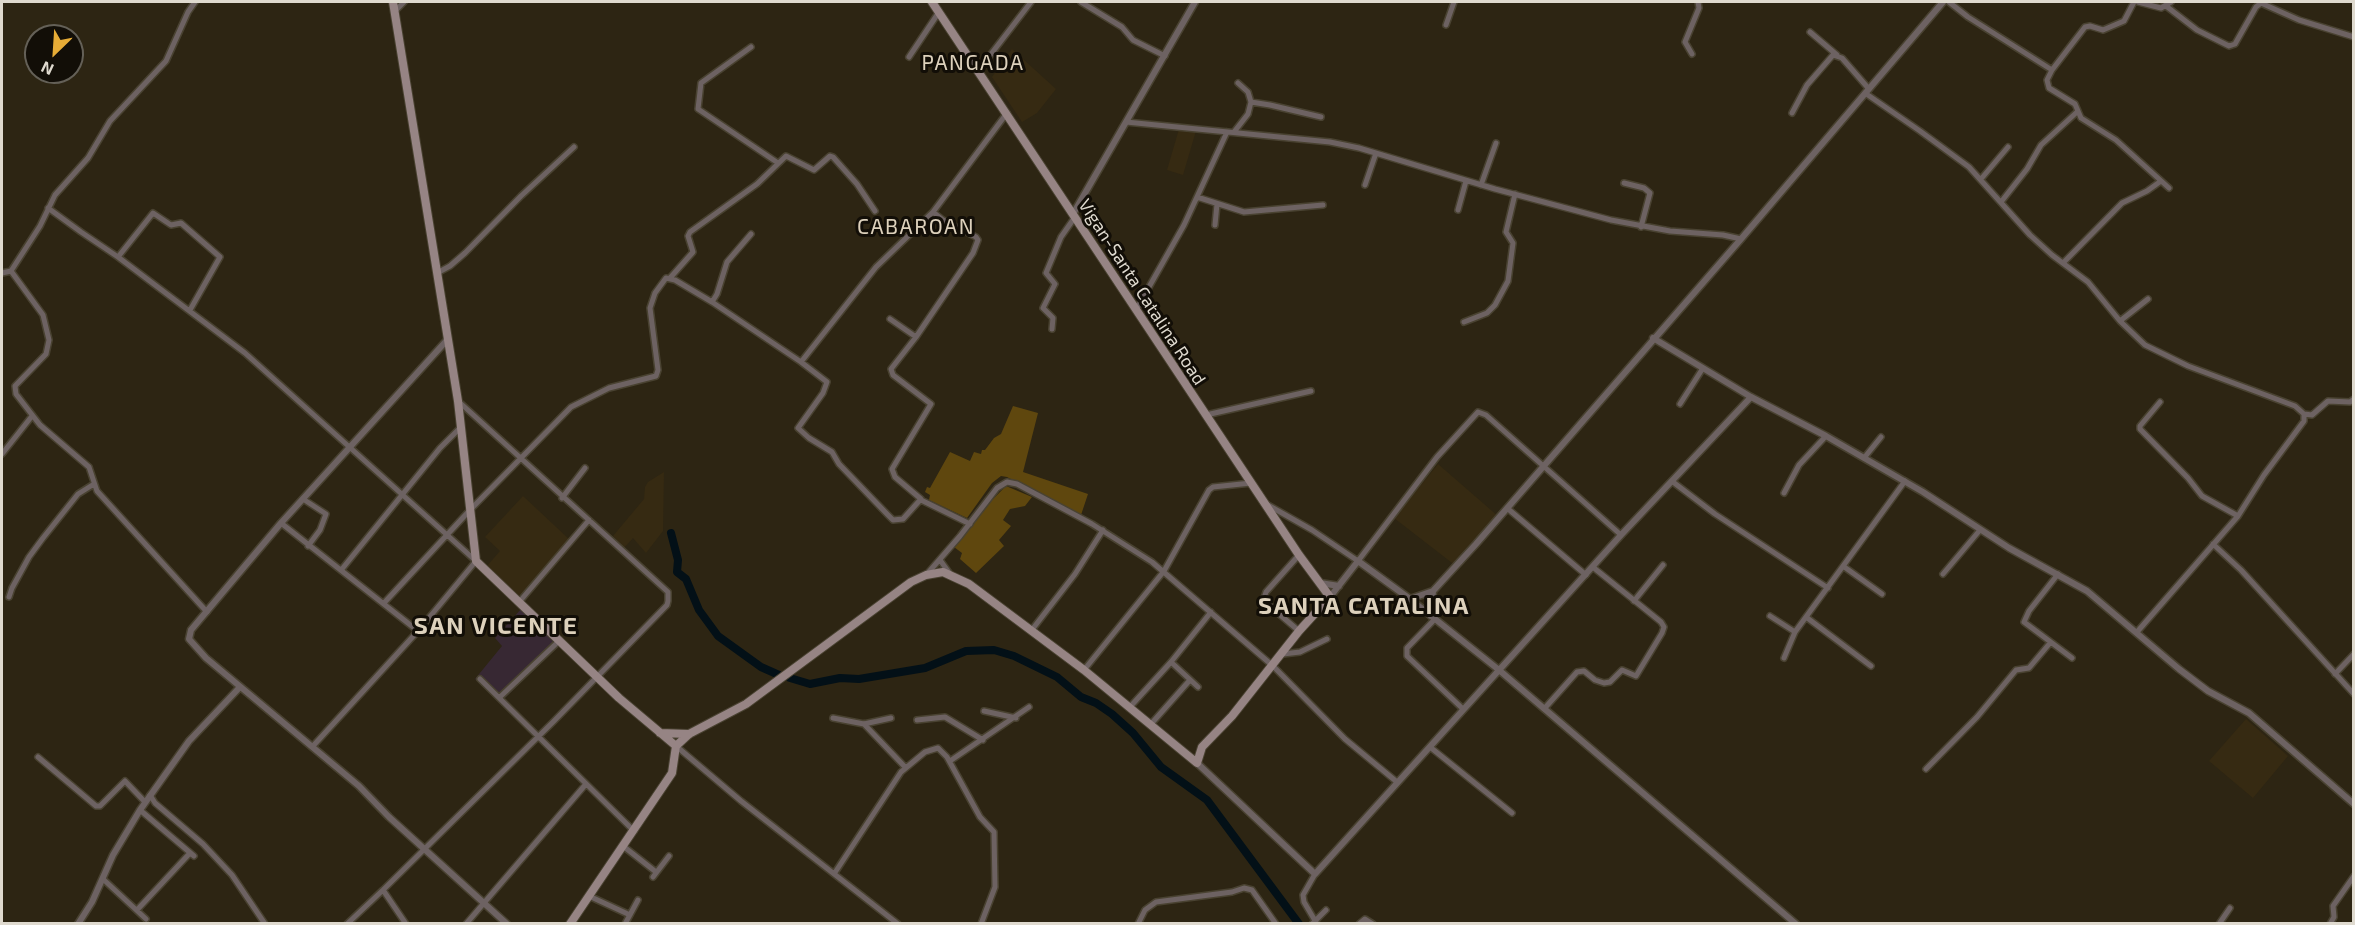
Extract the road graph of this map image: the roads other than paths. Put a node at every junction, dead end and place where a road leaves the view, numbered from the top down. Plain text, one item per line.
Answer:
1 (195, 2) edge
2 (393, 2) edge
3 (404, 2) edge
4 (932, 2) edge
5 (1031, 2) edge
6 (1081, 2) edge
7 (1195, 2) edge
8 (1454, 2) edge
9 (1698, 2) edge
10 (1943, 2) edge
11 (1949, 2) edge
12 (2136, 2) edge
13 (2171, 2) edge
14 (2166, 6) junction
15 (395, 11) junction
16 (939, 12) junction
17 (1446, 25) dead end
18 (1810, 32) dead end
19 (2354, 37) edge
20 (751, 48) dead end
21 (1692, 54) dead end
22 (1837, 55) junction
23 (1165, 56) junction
24 (909, 57) dead end
25 (2052, 70) junction
26 (978, 71) junction
27 (1238, 83) dead end
28 (1867, 91) junction
29 (1251, 102) junction
30 (2077, 112) junction
31 (1007, 113) junction
32 (1792, 113) dead end
33 (1321, 117) dead end
34 (1126, 122) junction
35 (1227, 132) junction
36 (1234, 132) junction
37 (1496, 142) dead end
38 (574, 147) dead end
39 (2008, 147) dead end
40 (1376, 153) junction
41 (778, 163) junction
42 (1981, 179) junction
43 (1466, 181) junction
44 (2161, 181) junction
45 (1624, 183) dead end
46 (1365, 185) dead end
47 (1481, 185) junction
48 (2169, 188) dead end
49 (1515, 194) junction
50 (1197, 197) junction
51 (2001, 202) junction
52 (1217, 204) junction
53 (1323, 205) dead end
54 (48, 208) junction
55 (1458, 210) dead end
56 (875, 211) dead end
57 (933, 213) junction
58 (1074, 216) junction
59 (1215, 225) dead end
60 (1641, 227) junction
61 (752, 234) dead end
62 (1741, 239) junction
63 (118, 256) junction
64 (2064, 262) junction
65 (11, 271) junction
66 (2, 273) edge
67 (437, 273) junction
68 (670, 278) junction
69 (2148, 299) dead end
70 (712, 302) junction
71 (190, 310) junction
72 (1136, 310) junction
73 (890, 319) dead end
74 (2120, 321) junction
75 (1464, 322) dead end
76 (1052, 329) dead end
77 (916, 337) junction
78 (1653, 338) junction
79 (448, 339) junction
80 (801, 362) junction
81 (1703, 368) junction
82 (1311, 391) dead end
83 (1751, 397) junction
84 (2354, 399) edge
85 (458, 402) junction
86 (2160, 402) dead end
87 (1680, 404) dead end
88 (2304, 414) junction
89 (1206, 415) junction
90 (32, 416) junction
91 (461, 427) junction
92 (1826, 436) junction
93 (1881, 437) dead end
94 (350, 447) junction
95 (2, 454) edge
96 (1864, 458) junction
97 (520, 460) junction
98 (1543, 465) junction
99 (585, 468) dead end
100 (1905, 481) junction
101 (1673, 482) junction
102 (1251, 483) junction
103 (94, 484) junction
104 (1784, 493) dead end
105 (403, 494) junction
106 (562, 498) junction
107 (303, 500) junction
108 (921, 500) junction
109 (1264, 503) junction
110 (1507, 508) junction
111 (470, 510) junction
112 (2238, 516) junction
113 (589, 520) junction
114 (281, 523) junction
115 (970, 524) junction
116 (1102, 530) junction
117 (1980, 530) junction
118 (446, 535) junction
119 (1621, 535) junction
120 (2213, 544) junction
121 (308, 546) junction
122 (1299, 555) junction
123 (940, 560) junction
124 (476, 561) junction
125 (1358, 561) junction
126 (1663, 565) dead end
127 (1843, 566) junction
128 (1594, 568) junction
129 (342, 569) junction
130 (1164, 572) junction
131 (1586, 574) junction
132 (1943, 574) dead end
133 (2058, 574) junction
134 (926, 575) junction
135 (951, 576) junction
136 (1320, 583) junction
137 (1339, 586) junction
138 (1828, 588) junction
139 (1433, 591) junction
140 (1882, 594) dead end
141 (9, 597) dead end
142 (1330, 597) junction
143 (1410, 599) junction
144 (1634, 601) junction
145 (520, 602) junction
146 (384, 603) junction
147 (207, 612) junction
148 (1211, 612) junction
149 (1770, 616) dead end
150 (1433, 617) junction
151 (1806, 617) junction
152 (418, 630) junction
153 (1031, 631) junction
154 (1299, 631) junction
155 (1795, 632) junction
156 (2137, 632) junction
157 (1327, 639) dead end
158 (560, 640) junction
159 (2050, 643) junction
160 (1283, 654) junction
161 (2354, 654) edge
162 (1784, 658) dead end
163 (2072, 658) dead end
164 (1171, 662) junction
165 (1273, 666) junction
166 (1871, 666) dead end
167 (1084, 670) junction
168 (1499, 670) junction
169 (2335, 674) junction
170 (598, 676) junction
171 (480, 679) dead end
172 (1190, 680) junction
173 (240, 687) junction
174 (1198, 687) dead end
175 (2354, 694) edge
176 (500, 697) junction
177 (1029, 707) dead end
178 (1129, 708) junction
179 (1463, 709) junction
180 (1544, 709) junction
181 (984, 711) dead end
182 (834, 718) dead end
183 (891, 718) dead end
184 (1016, 718) junction
185 (917, 720) dead end
186 (864, 724) junction
187 (1151, 724) junction
188 (660, 733) junction
189 (688, 734) junction
190 (538, 736) junction
191 (983, 740) junction
192 (313, 746) junction
193 (676, 746) junction
194 (1202, 747) junction
195 (1430, 747) junction
196 (1184, 752) junction
197 (38, 757) dead end
198 (950, 761) junction
199 (1197, 764) junction
200 (905, 767) junction
201 (1926, 769) dead end
202 (1397, 782) junction
203 (586, 784) junction
204 (150, 795) junction
205 (145, 802) junction
206 (2354, 804) edge
207 (140, 810) junction
208 (1512, 813) dead end
209 (634, 831) junction
210 (623, 846) junction
211 (425, 849) junction
212 (669, 856) dead end
213 (834, 874) junction
214 (1315, 874) junction
215 (2354, 876) edge
216 (103, 879) junction
217 (383, 890) junction
218 (589, 896) junction
219 (638, 900) dead end
220 (483, 903) junction
221 (2230, 908) dead end
222 (137, 910) junction
223 (1326, 910) dead end
224 (630, 915) junction
225 (146, 919) dead end
226 (1315, 923) edge
227 (78, 924) edge
228 (265, 924) edge
229 (347, 924) edge
230 (406, 924) edge
231 (466, 924) edge
232 (507, 924) edge
233 (570, 924) edge
234 (625, 924) edge
235 (898, 924) edge
236 (981, 924) edge
237 (1138, 924) edge
238 (1276, 924) edge
239 (1359, 924) edge
240 (1373, 924) edge
241 (1796, 924) edge
242 (2219, 924) edge
243 (2330, 924) edge

1 - 54 street
2 - 15 main road
3 - 15 street
4 - 16 main road, Vigan-Santa Catalina Road
5 - 26 street
6 - 23 street
7 - 23 street
8 - 17 street
9 - 21 street
10 - 28 street
11 - 25 street
12 - 14 street
12 - 25 street
13 - 14 street
14 - 19 street
15 - 67 main road
16 - 24 street
16 - 26 main road, Vigan-Santa Catalina Road
18 - 22 street
20 - 41 street
22 - 28 street
22 - 32 street
23 - 34 street
25 - 30 street
26 - 31 main road, Vigan-Santa Catalina Road
27 - 29 street
28 - 42 street
28 - 62 street
29 - 33 street
29 - 36 street
30 - 44 street
30 - 51 street
31 - 57 street
31 - 58 main road, Vigan-Santa Catalina Road
34 - 35 street
34 - 58 street
35 - 36 street
35 - 50 street
36 - 40 street
37 - 47 street
38 - 67 street
39 - 42 street
40 - 43 street
40 - 46 street
41 - 56 street
41 - 68 street
42 - 51 street
43 - 47 street
43 - 55 street
44 - 48 street
44 - 64 street
45 - 60 street
47 - 49 street
49 - 60 street
49 - 75 street
50 - 52 street
50 - 72 street
51 - 64 street
52 - 53 street
52 - 59 street
54 - 63 street
54 - 65 street
57 - 77 street
57 - 80 street
58 - 72 main road, Vigan-Santa Catalina Road
58 - 76 street
60 - 62 street
61 - 70 street
62 - 78 street
63 - 71 street
63 - 71 street
64 - 74 street
65 - 66 street
65 - 90 street
67 - 79 main road
68 - 70 street
68 - 97 street
69 - 74 street
70 - 80 street
71 - 94 street
72 - 89 main road, Vigan-Santa Catalina Road
73 - 77 street
74 - 88 street
77 - 108 street
78 - 81 street
78 - 98 street
79 - 85 main road
79 - 94 street
80 - 108 street
81 - 83 street
81 - 87 street
82 - 89 street
83 - 92 street
83 - 101 street
84 - 88 street
85 - 91 main road
85 - 97 street
86 - 112 street
88 - 112 street
89 - 102 main road, Vigan-Santa Catalina Road
90 - 95 street
90 - 103 street
91 - 105 street
91 - 111 main road
92 - 96 street
92 - 104 street
93 - 96 street
94 - 105 street
94 - 107 street
96 - 100 street
97 - 106 street
97 - 111 street
98 - 110 street
98 - 119 street
98 - 125 street
99 - 106 street
100 - 117 street
100 - 127 street
101 - 119 street
101 - 138 street
102 - 109 main road, Vigan-Santa Catalina Road
102 - 130 street
103 - 141 street
103 - 147 street
105 - 118 street
105 - 129 street
106 - 113 street
107 - 114 street
107 - 121 street
108 - 115 street
109 - 122 main road, Vigan-Santa Catalina Road
109 - 125 street
110 - 131 street
110 - 139 street
111 - 118 street
111 - 124 main road
112 - 120 street
113 - 145 street
113 - 170 street
114 - 121 street
114 - 147 street
115 - 116 street
115 - 123 street
116 - 130 street
116 - 153 street
117 - 132 street
117 - 133 street
118 - 124 street
118 - 146 street
119 - 128 street
120 - 156 street
120 - 169 street
121 - 129 street
122 - 136 main road, Vigan-Santa Catalina Road
122 - 154 street
123 - 134 street
123 - 135 street
124 - 145 main road
124 - 152 street
125 - 137 street
125 - 143 street
126 - 144 street
127 - 138 street
127 - 140 street
128 - 131 street
128 - 144 street
129 - 146 street
130 - 148 street
130 - 167 street
131 - 168 street
133 - 156 street
133 - 159 street
134 - 135 main road
134 - 189 main road
135 - 153 main road
136 - 137 street
136 - 142 main road, Vigan-Santa Catalina Road
137 - 142 street
138 - 151 street
139 - 143 street
139 - 150 street
142 - 154 main road
143 - 150 street
144 - 180 street
145 - 158 main road
146 - 152 street
147 - 173 street
148 - 164 street
148 - 165 street
149 - 155 street
150 - 168 street
150 - 179 street
151 - 155 street
151 - 166 street
152 - 192 street
153 - 167 main road
154 - 160 main road
155 - 162 street
156 - 206 street
157 - 160 street
158 - 170 main road
158 - 176 street
159 - 163 street
159 - 201 street
160 - 165 main road
161 - 169 street
164 - 172 street
164 - 178 street
165 - 194 main road
165 - 202 street
167 - 178 main road
168 - 179 street
168 - 180 street
169 - 175 street
170 - 188 main road
170 - 190 street
171 - 176 street
172 - 174 street
172 - 187 street
173 - 192 street
173 - 204 street
176 - 190 street
177 - 184 street
178 - 187 main road
179 - 195 street
180 - 241 street
181 - 184 street
182 - 186 street
183 - 186 street
184 - 191 street
185 - 191 street
186 - 200 street
187 - 196 main road
188 - 189 main road
188 - 193 main road
189 - 193 main road
190 - 203 street
190 - 211 street
191 - 198 street
192 - 211 street
193 - 209 main road
193 - 213 street
194 - 196 main road
194 - 199 main road
195 - 202 street
195 - 208 street
196 - 199 main road
197 - 205 street
198 - 200 street
198 - 236 street
199 - 214 street
200 - 213 street
202 - 214 street
203 - 209 street
203 - 220 street
204 - 205 street
204 - 228 street
205 - 207 street
207 - 216 street
207 - 222 street
209 - 210 main road
210 - 212 street
210 - 218 main road
211 - 217 street
211 - 220 street
213 - 235 street
214 - 226 street
215 - 243 street
216 - 222 street
216 - 227 street
217 - 229 street
217 - 230 street
218 - 224 street
218 - 233 main road
219 - 224 street
220 - 231 street
220 - 232 street
221 - 242 street
222 - 225 street
223 - 226 street
224 - 234 street
237 - 238 street
239 - 240 street

